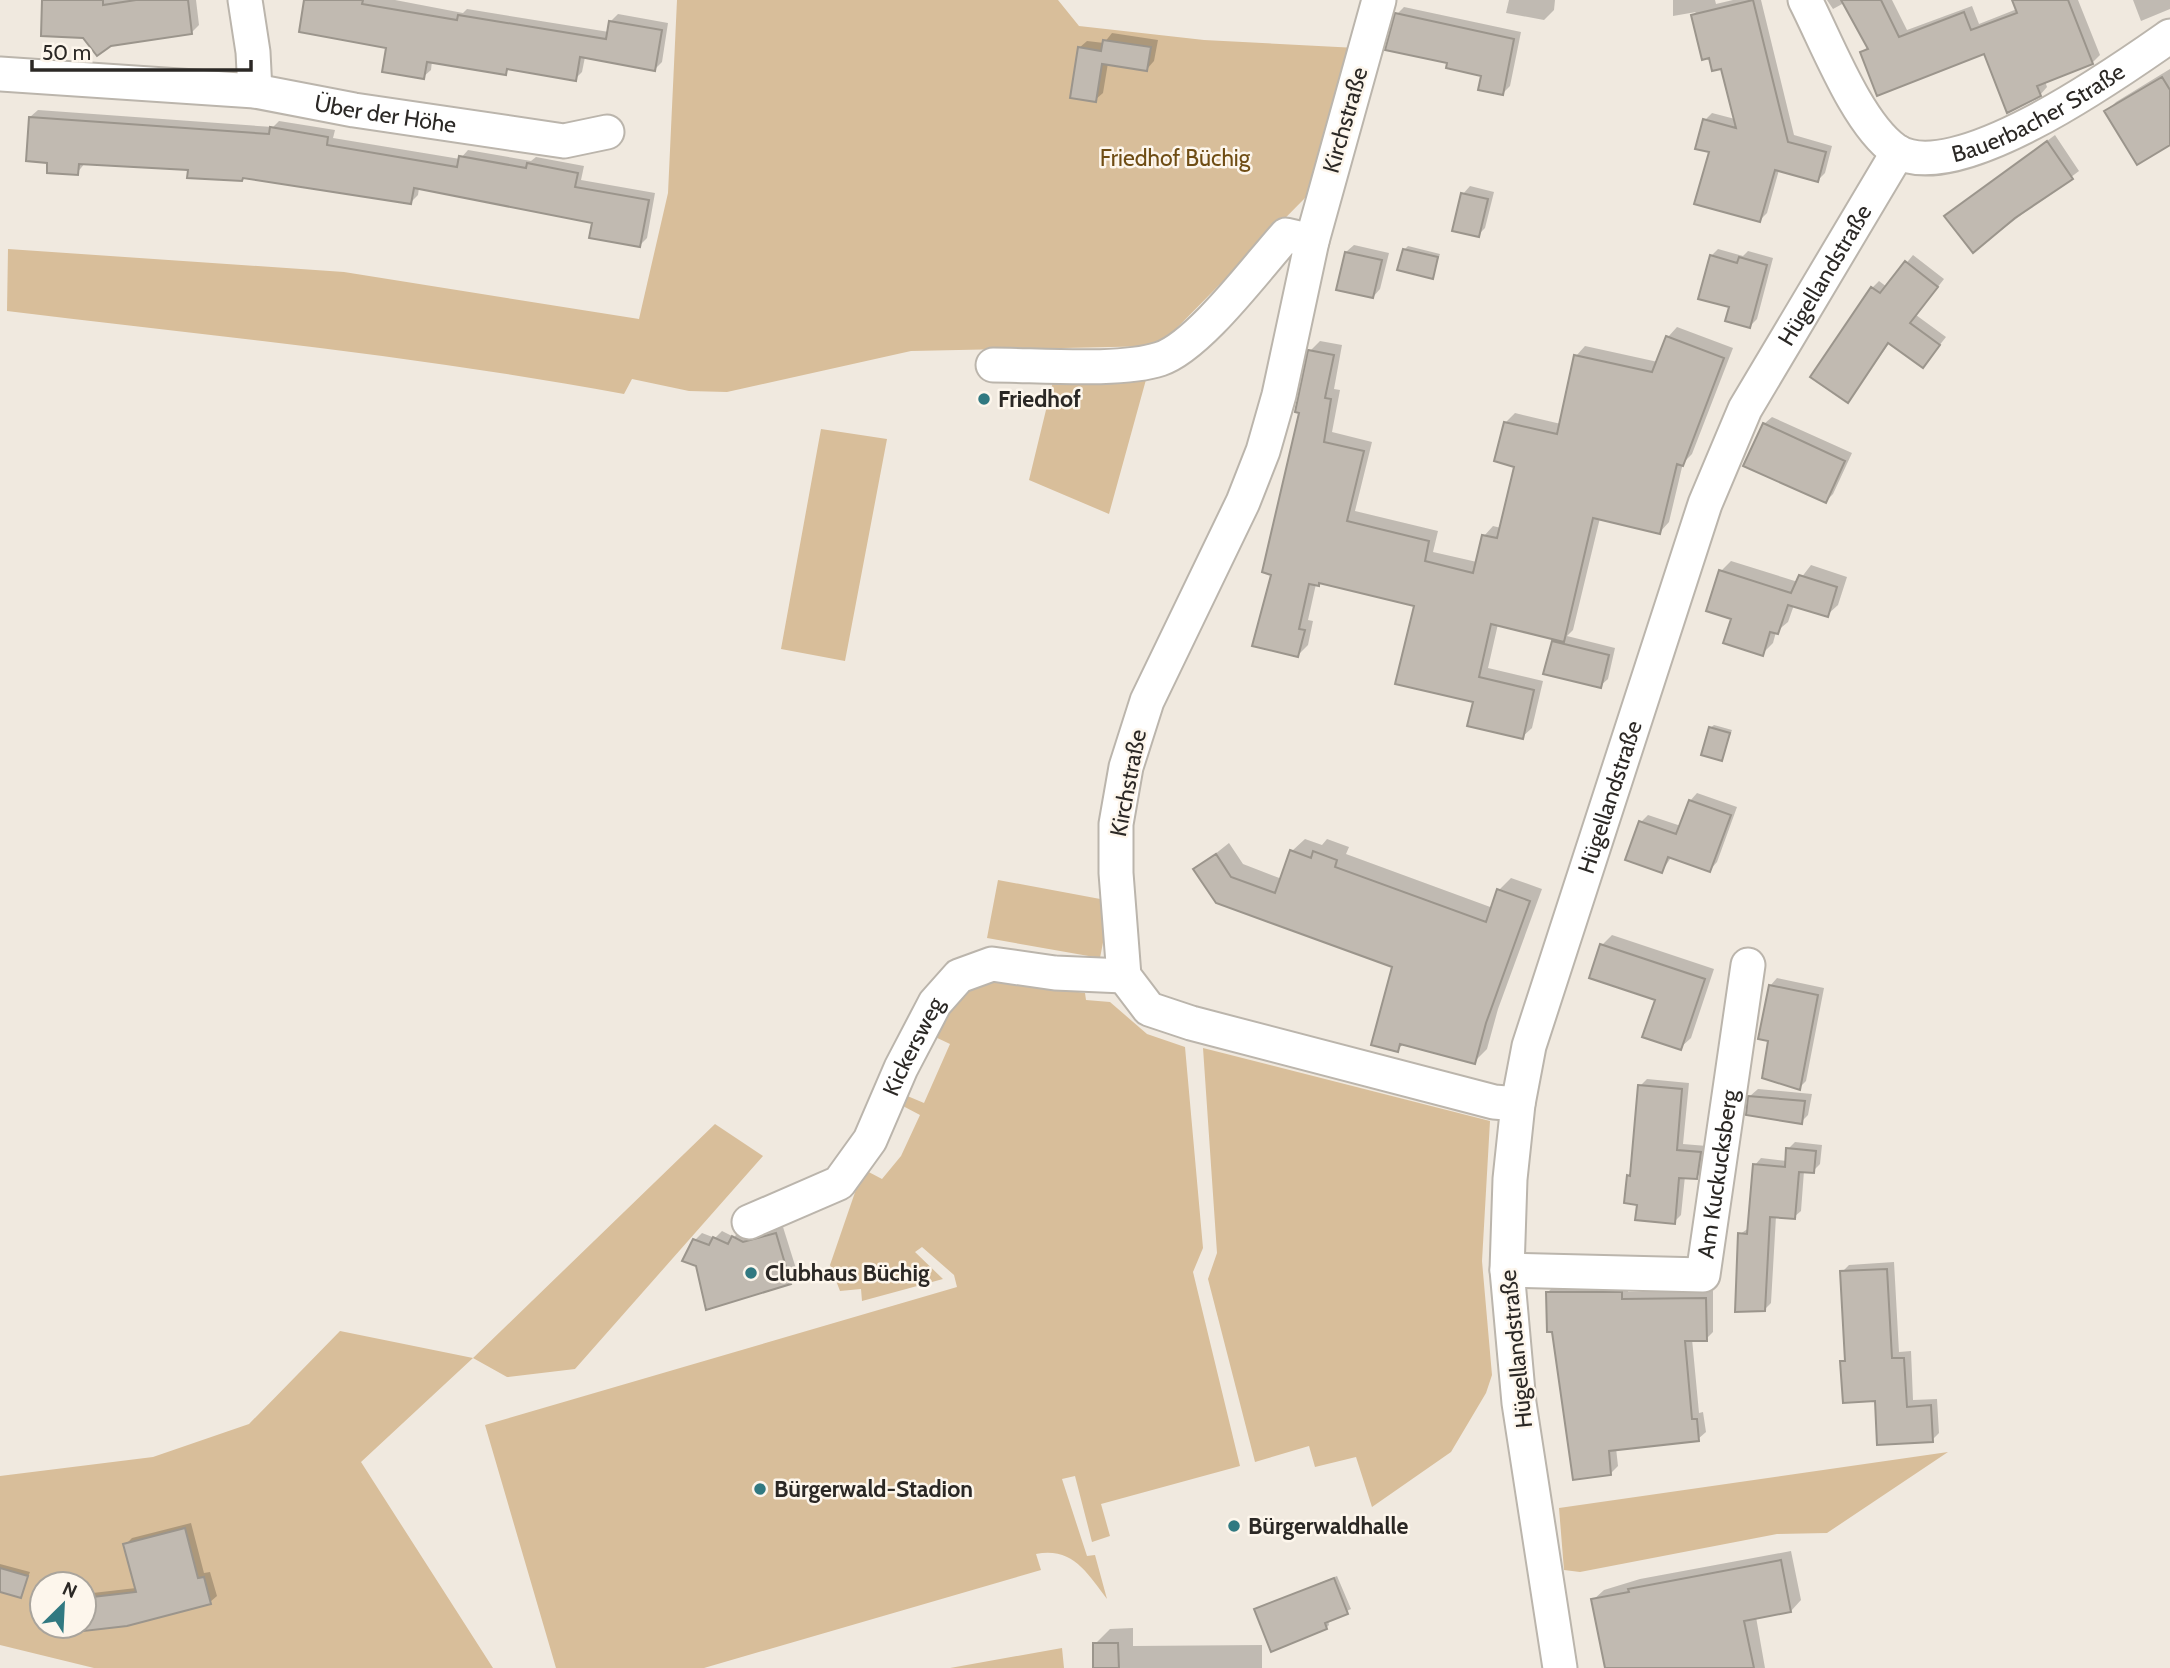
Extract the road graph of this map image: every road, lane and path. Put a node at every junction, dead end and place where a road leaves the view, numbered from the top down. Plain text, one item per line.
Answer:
1 (245, 0) edge
2 (1379, 0) edge
3 (1805, 0) edge
4 (2170, 36) edge
5 (0, 74) edge
6 (256, 91) junction
7 (607, 132) dead end
8 (1898, 152) junction
9 (1312, 241) junction
10 (993, 365) dead end
11 (1748, 965) dead end
12 (1124, 976) junction
13 (1518, 1104) junction
14 (749, 1222) dead end
15 (1507, 1270) junction
16 (1560, 1668) edge

1 - 6 street
2 - 9 street, Kirchstraße
3 - 8 street
4 - 8 street, Bauerbacher Straße
5 - 6 street, Über der Höhe
6 - 7 street, Über der Höhe
8 - 13 street, Hügellandstraße
9 - 10 street
9 - 12 street, Kirchstraße
11 - 15 street, Am Kuckucksberg
12 - 13 street
12 - 14 street, Kickersweg
13 - 15 street, Hügellandstraße
15 - 16 street, Hügellandstraße

